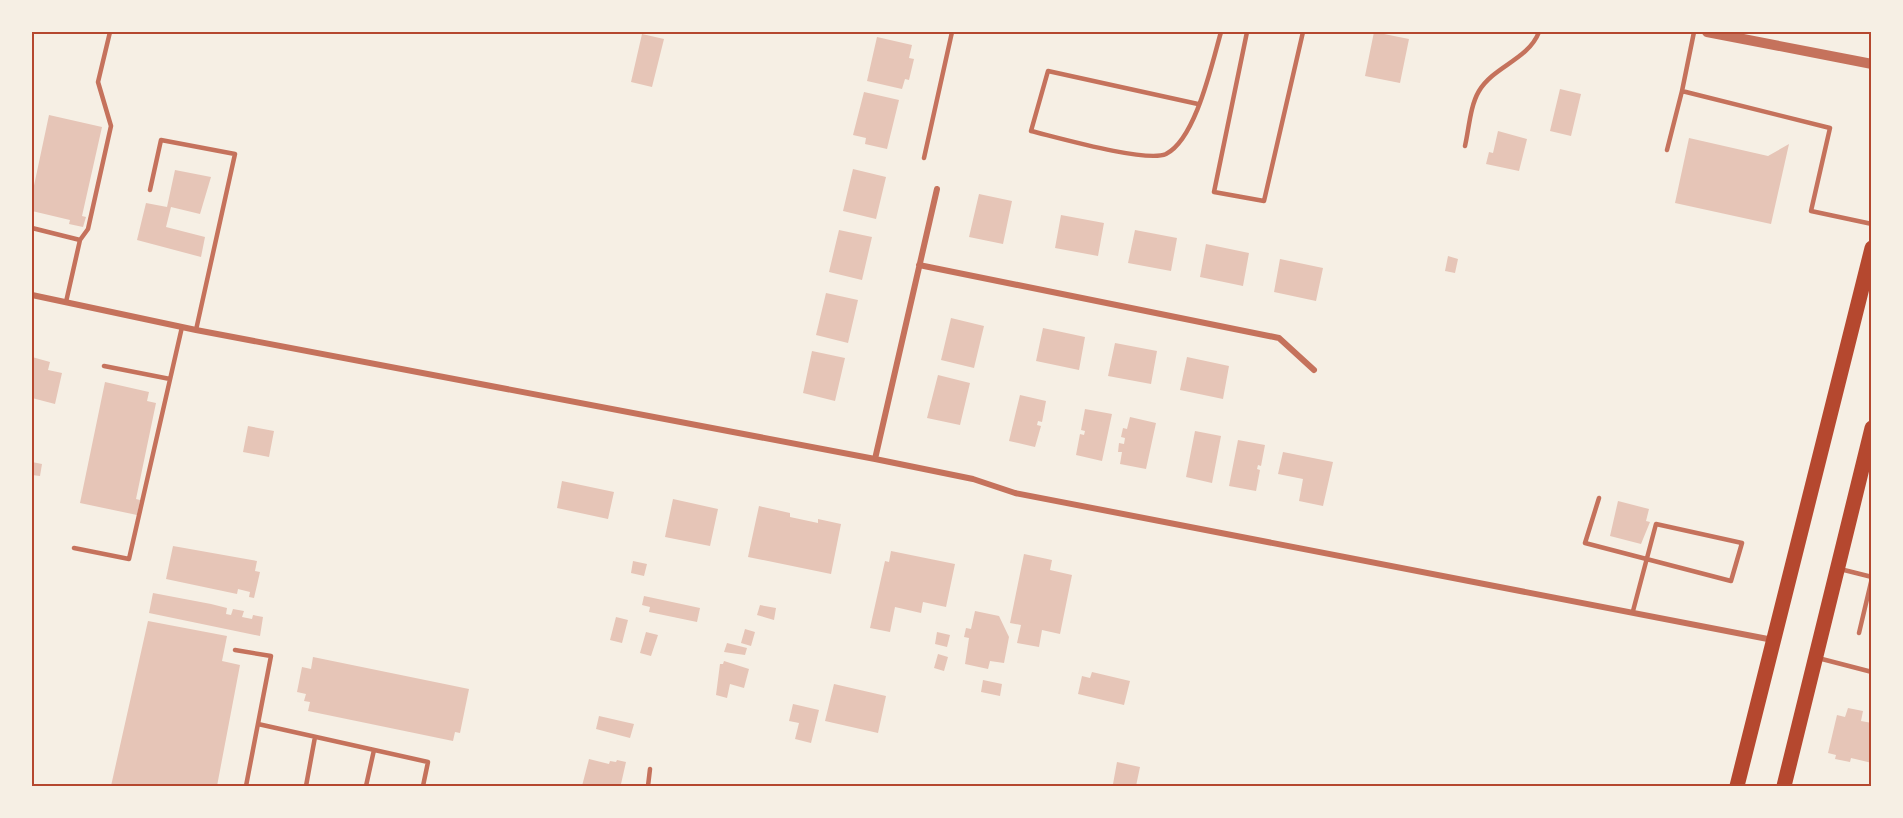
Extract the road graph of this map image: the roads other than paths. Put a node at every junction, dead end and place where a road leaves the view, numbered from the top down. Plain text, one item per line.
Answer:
1 (110, 32) edge
2 (952, 32) edge
3 (1221, 32) edge
4 (1247, 32) edge
5 (1303, 32) edge
6 (1539, 32) edge
7 (1694, 32) edge
8 (1707, 32) edge
9 (1744, 35) edge
10 (1872, 64) edge
11 (1682, 91) junction
12 (1198, 104) junction
13 (1465, 146) dead end
14 (1667, 150) dead end
15 (924, 159) dead end
16 (937, 189) dead end
17 (150, 190) dead end
18 (1872, 224) edge
19 (32, 228) edge
20 (80, 240) junction
21 (1872, 248) edge
22 (919, 266) junction
23 (32, 295) edge
24 (66, 302) junction
25 (182, 327) junction
26 (196, 330) junction
27 (104, 366) dead end
28 (1314, 370) dead end
29 (170, 379) junction
30 (1872, 428) edge
31 (875, 459) junction
32 (1599, 498) dead end
33 (74, 548) dead end
34 (1647, 560) junction
35 (1837, 569) junction
36 (1872, 577) edge
37 (1633, 611) junction
38 (1858, 633) dead end
39 (1775, 640) junction
40 (235, 650) dead end
41 (1815, 657) junction
42 (1872, 672) edge
43 (258, 724) junction
44 (315, 737) junction
45 (374, 750) junction
46 (650, 769) dead end
47 (246, 786) edge
48 (306, 786) edge
49 (366, 786) edge
50 (423, 786) edge
51 (648, 786) edge
52 (1737, 786) edge
53 (1784, 786) edge

1 - 20 lane
2 - 15 lane
3 - 12 lane
4 - 5 lane
6 - 13 lane
7 - 11 lane
8 - 9 street
9 - 10 street
11 - 14 lane
11 - 18 lane
12 - 12 lane
16 - 22 street
17 - 26 lane
19 - 20 lane
20 - 24 lane
21 - 39 main road
22 - 28 street
22 - 31 street
23 - 24 street
24 - 25 street
25 - 26 street
25 - 29 lane
26 - 31 street
27 - 29 lane
29 - 33 lane
30 - 35 main road
31 - 37 street
32 - 34 lane
34 - 34 lane
34 - 37 lane
35 - 36 lane
35 - 41 main road
36 - 38 lane
37 - 39 street
39 - 52 main road
40 - 43 lane
41 - 42 lane
41 - 53 main road
43 - 44 lane
43 - 47 lane
44 - 45 lane
44 - 48 lane
45 - 49 lane
45 - 50 lane
46 - 51 lane

